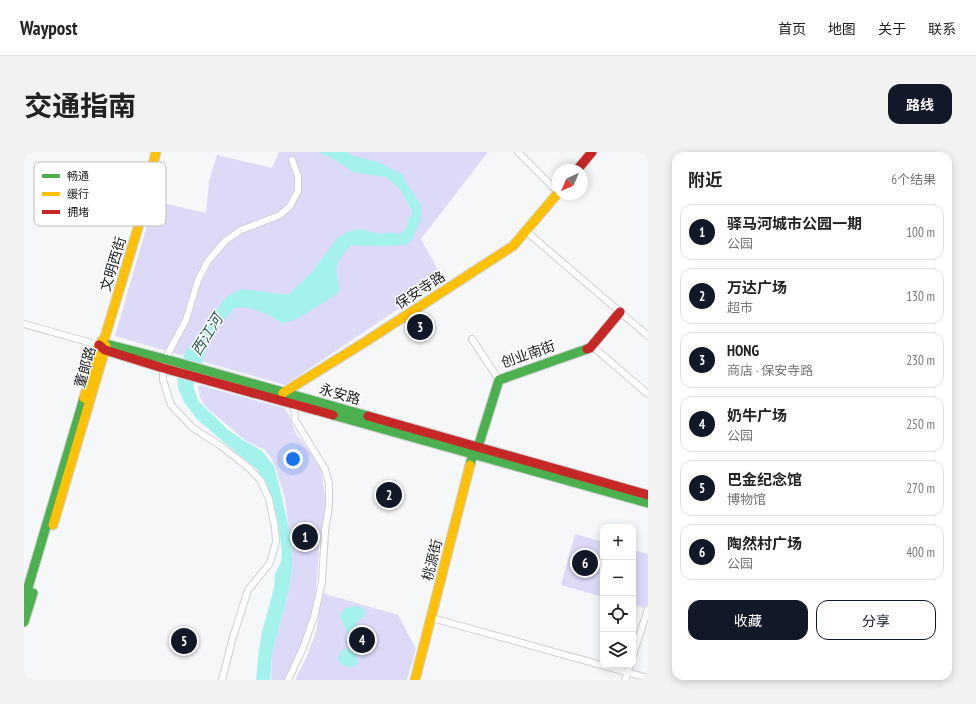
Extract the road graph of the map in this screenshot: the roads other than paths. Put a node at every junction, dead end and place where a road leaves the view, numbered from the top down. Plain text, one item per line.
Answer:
1 (156, 152) edge
2 (518, 152) edge
3 (592, 152) edge
4 (292, 160) dead end
5 (154, 162) edge
6 (582, 164) edge
7 (552, 187) edge
8 (552, 200) edge
9 (139, 226) edge
10 (526, 232) junction
11 (620, 312) junction
12 (24, 324) edge
13 (648, 336) edge
14 (472, 339) dead end
15 (104, 344) junction
16 (592, 346) junction
17 (164, 363) junction
18 (207, 375) junction
19 (498, 380) junction
20 (283, 393) junction
21 (648, 394) edge
22 (294, 404) junction
23 (476, 451) junction
24 (648, 495) edge
25 (648, 503) edge
26 (24, 601) edge
27 (648, 609) edge
28 (432, 618) junction
29 (24, 622) edge
30 (636, 646) edge
31 (629, 668) edge
32 (627, 672) junction
33 (648, 678) edge
34 (222, 680) edge
35 (288, 680) edge
36 (415, 680) edge
37 (625, 680) edge

1 - 5 street, 文明西街
2 - 7 street
3 - 6 street
4 - 17 street
8 - 10 street, 保安寺路
9 - 15 street, 文明西街
10 - 11 street
10 - 20 street, 保安寺路
11 - 13 street
11 - 16 street, 创业南街
12 - 15 street
14 - 19 street
15 - 17 street, 永安路
15 - 26 street, 董郞路
15 - 29 street, 董郞路
16 - 19 street, 创业南街
16 - 21 street
17 - 18 street, 永安路
17 - 34 street
18 - 20 street, 永安路
18 - 22 street
19 - 23 street, 创业南街
20 - 23 street, 永安路
22 - 23 street
22 - 35 street
23 - 24 street, 永安路
23 - 25 street
23 - 28 street, 桃源街
27 - 30 street
28 - 32 street
28 - 36 street, 桃源街
31 - 32 street
32 - 33 street
32 - 37 street

